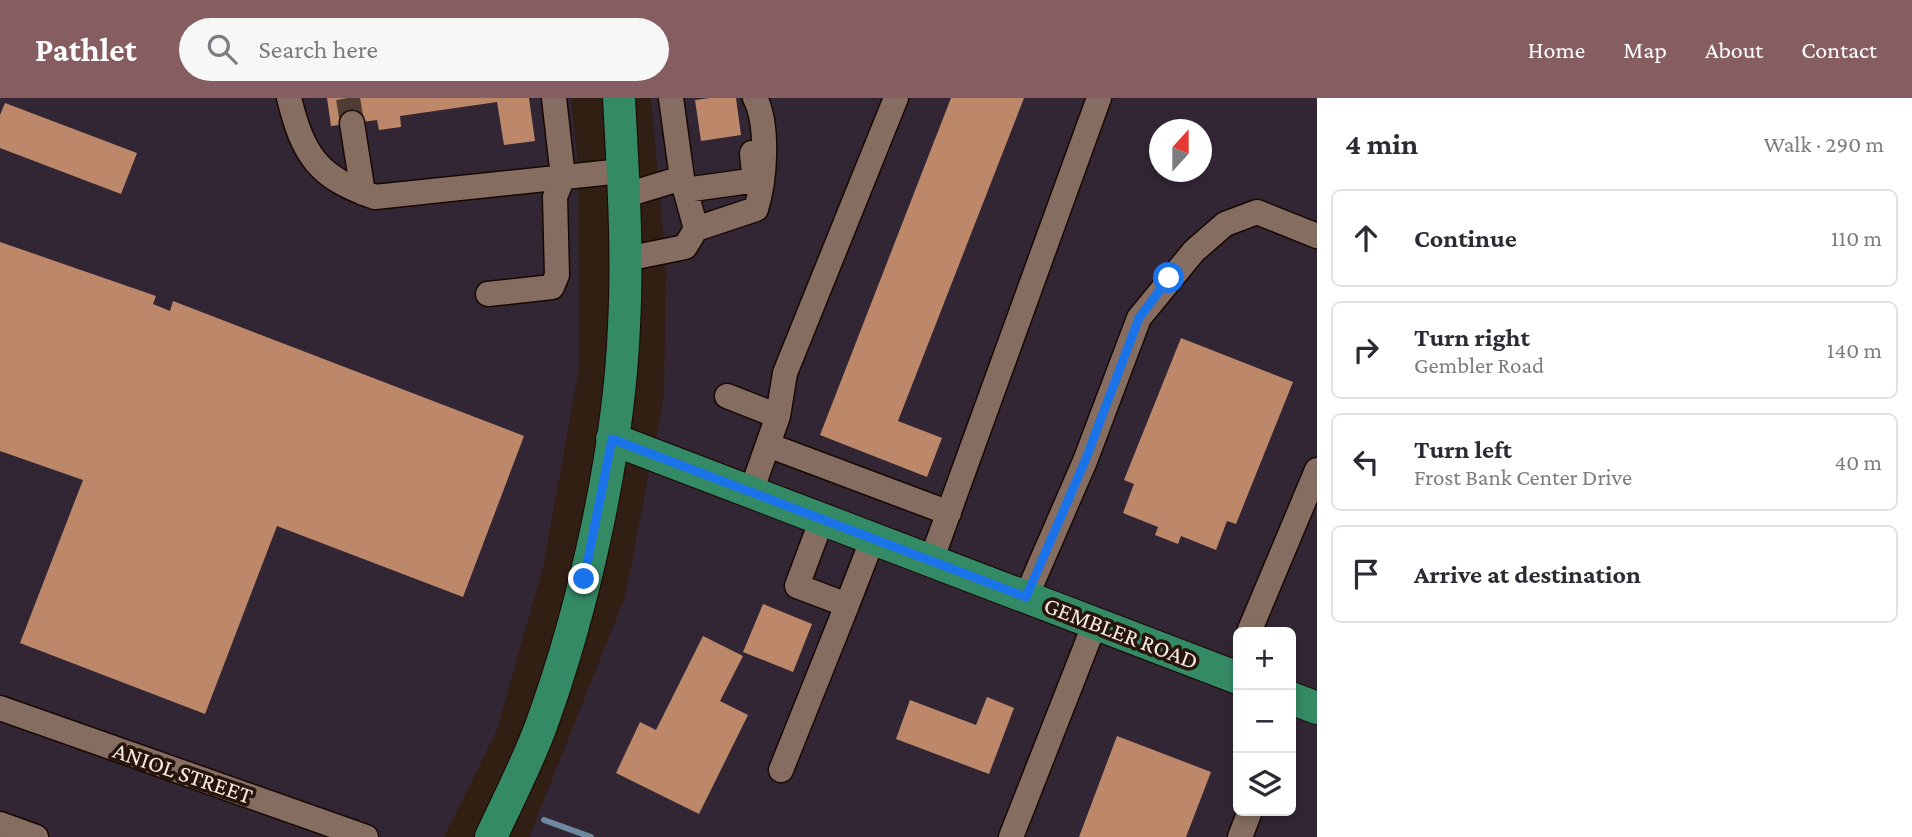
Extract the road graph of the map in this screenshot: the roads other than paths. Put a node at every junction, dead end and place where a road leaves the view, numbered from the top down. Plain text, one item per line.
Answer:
1 (289, 98) edge
2 (554, 98) edge
3 (619, 98) edge
4 (671, 98) edge
5 (755, 98) edge
6 (896, 98) edge
7 (1099, 98) edge
8 (352, 123) tunnel mouth
9 (761, 125) junction
10 (563, 177) junction
11 (623, 183) junction
12 (684, 184) junction
13 (363, 193) junction
14 (696, 229) junction
15 (1317, 236) edge
16 (626, 259) junction
17 (488, 294) dead end
18 (727, 396) dead end
19 (778, 416) junction
20 (612, 439) junction
21 (768, 445) junction
22 (1317, 470) edge
23 (751, 492) junction
24 (949, 513) junction
25 (822, 519) junction
26 (873, 538) junction
27 (931, 561) junction
28 (1026, 597) junction
29 (847, 605) junction
30 (1095, 623) junction
31 (1251, 627) edge
32 (1233, 669) edge
33 (0, 708) edge
34 (781, 770) dead end
35 (1248, 816) edge
36 (0, 824) edge
37 (36, 837) edge
38 (366, 837) edge
39 (491, 837) edge
40 (1011, 837) edge
41 (1240, 837) edge

1 - 13 lane
2 - 10 lane
3 - 11 main road
4 - 12 lane
5 - 9 lane
6 - 19 lane
7 - 24 lane
8 - 13 lane
9 - 12 lane
9 - 14 lane
10 - 11 lane
10 - 13 lane
10 - 17 lane
11 - 12 lane
11 - 16 main road
12 - 14 lane
14 - 16 lane
15 - 28 lane
16 - 20 main road
18 - 19 lane
19 - 21 lane
20 - 23 main road, GEMBLER ROAD
20 - 39 main road
21 - 23 lane
21 - 24 lane
22 - 31 lane
23 - 25 main road, GEMBLER ROAD
24 - 27 lane
25 - 26 main road, GEMBLER ROAD
25 - 29 lane
26 - 27 main road, GEMBLER ROAD
26 - 29 lane
27 - 28 main road, GEMBLER ROAD
28 - 30 main road, GEMBLER ROAD
29 - 34 lane
30 - 32 main road, GEMBLER ROAD
30 - 40 lane
33 - 38 lane, ANIOL STREET
35 - 41 lane
36 - 37 lane

